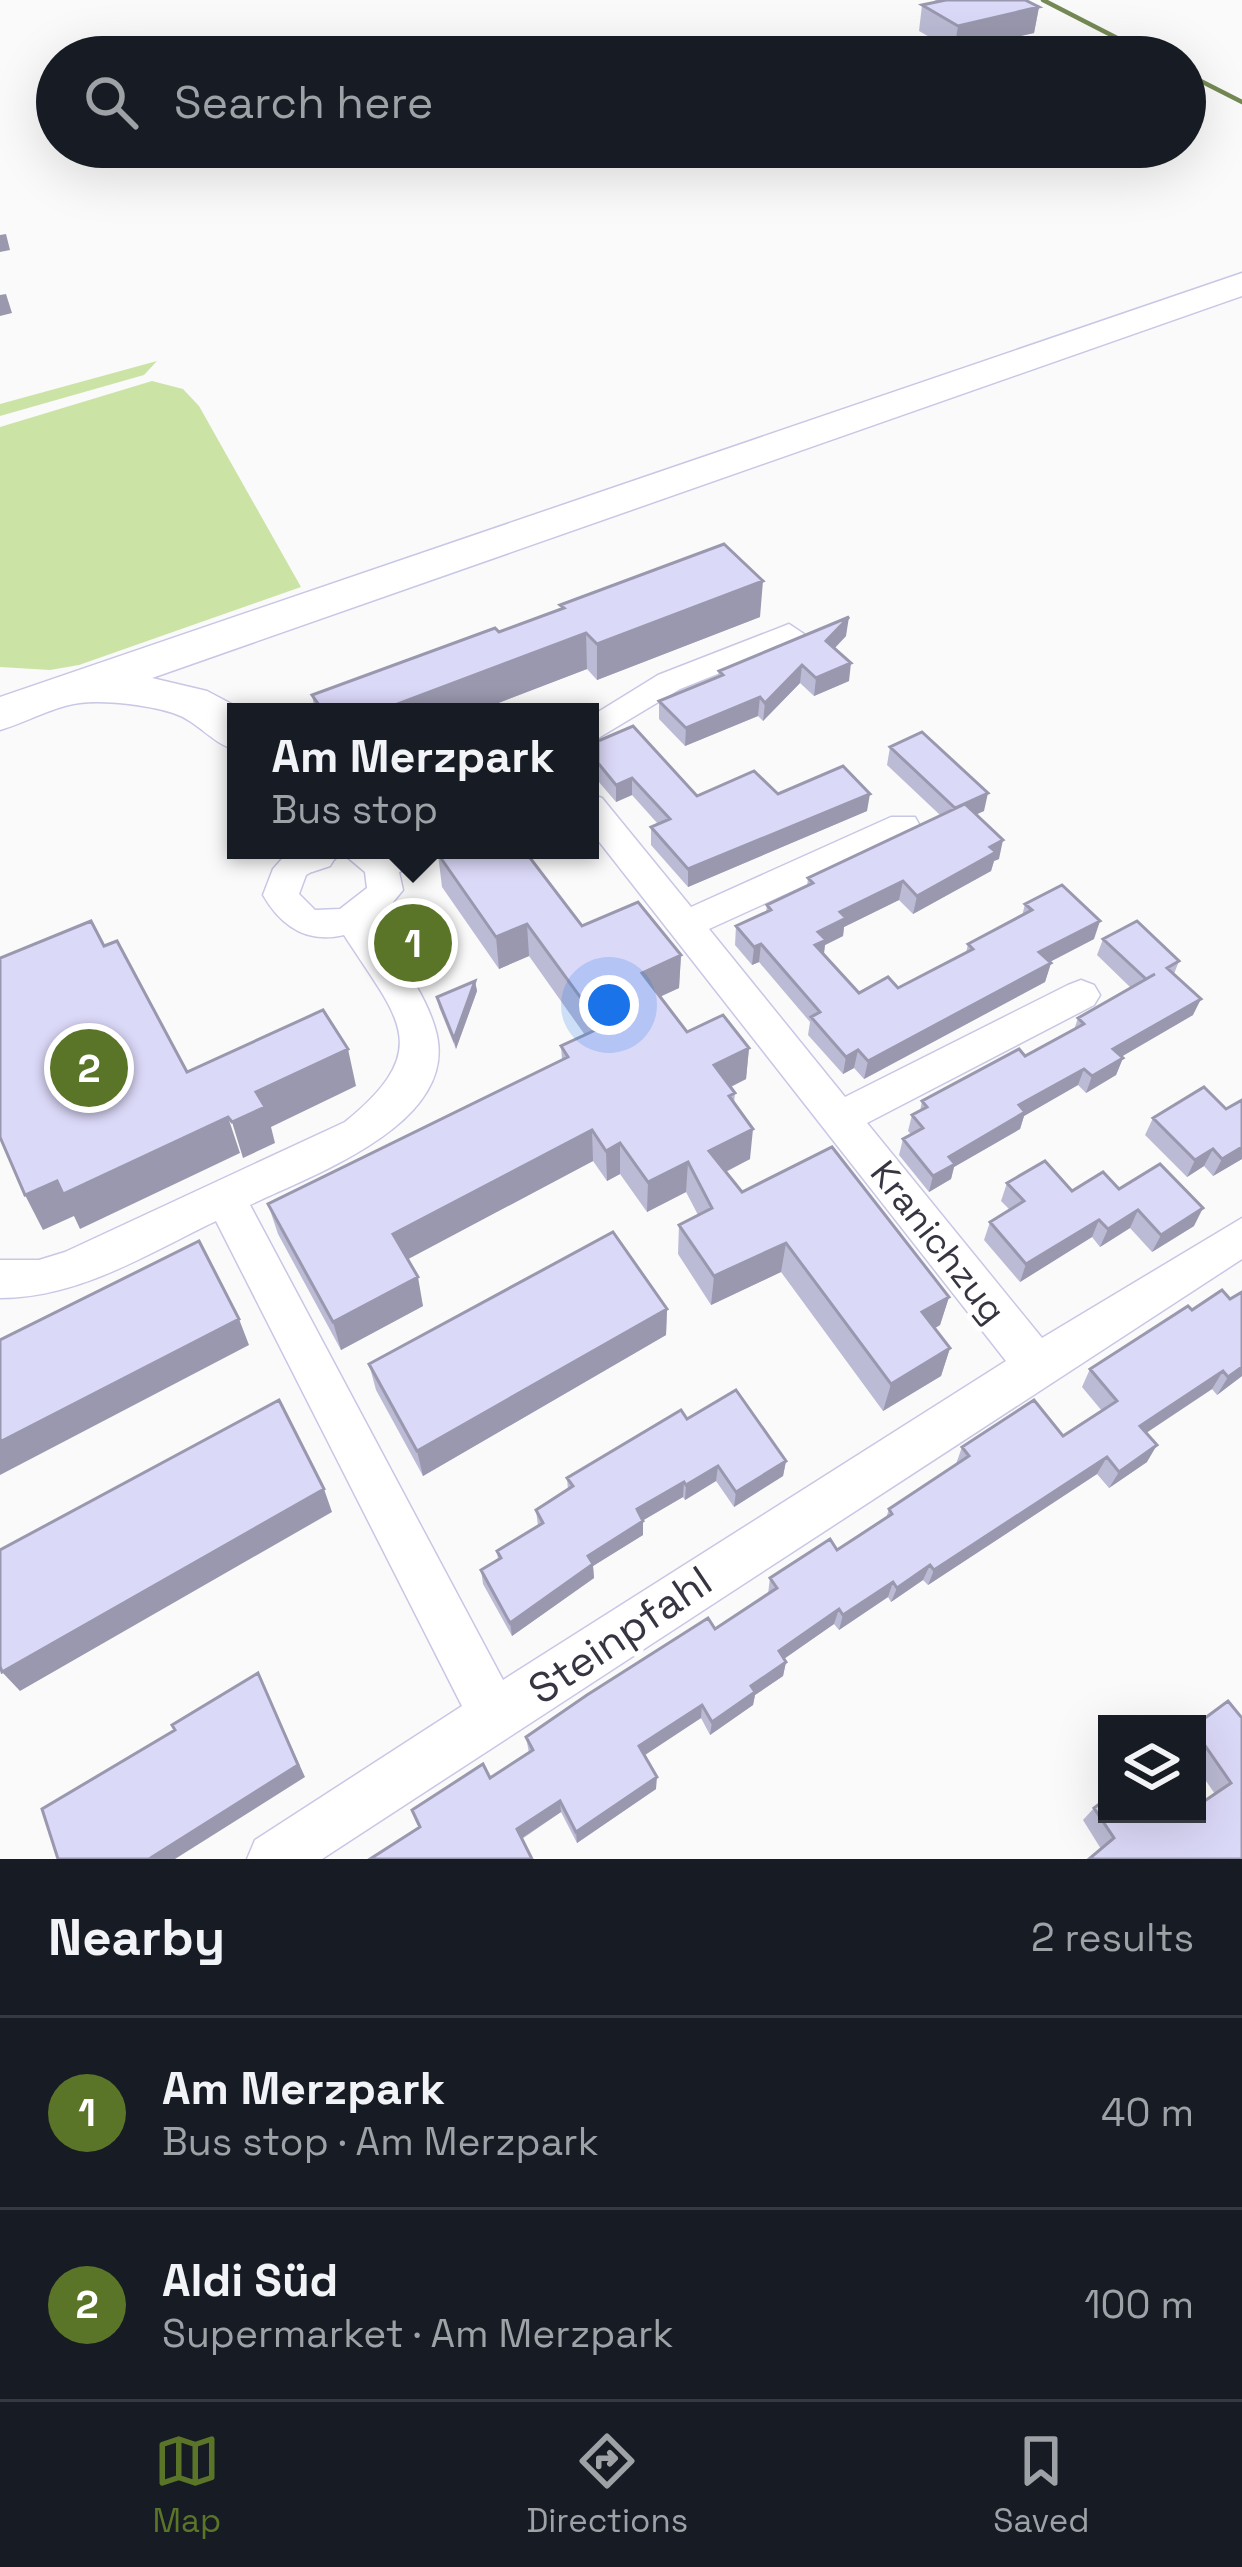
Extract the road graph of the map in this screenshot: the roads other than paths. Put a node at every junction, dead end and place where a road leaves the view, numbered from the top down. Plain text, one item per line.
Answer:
1 (1242, 284) edge
2 (298, 611) junction
3 (789, 634) dead end
4 (118, 672) junction
5 (0, 678) edge
6 (232, 703) edge
7 (22, 706) edge
8 (227, 725) edge
9 (599, 726) edge
10 (599, 817) edge
11 (903, 826) dead end
12 (309, 859) edge
13 (347, 859) edge
14 (352, 920) junction
15 (688, 923) junction
16 (1081, 995) dead end
17 (840, 1118) junction
18 (224, 1195) junction
19 (1242, 1236) edge
20 (0, 1279) edge
21 (1037, 1366) junction
22 (495, 1718) junction
23 (274, 1859) edge

1 - 2 main road
2 - 4 main road
2 - 6 main road
3 - 9 street
4 - 5 main road
4 - 7 main road
7 - 8 main road
10 - 15 street, Kranichzug
11 - 15 street
12 - 14 street
13 - 14 street
14 - 18 street
15 - 17 street, Kranichzug
16 - 17 street
17 - 21 street, Kranichzug
18 - 20 street
18 - 22 street, Steinpfahl
19 - 21 street, Steinpfahl
21 - 22 street, Steinpfahl
22 - 23 street

